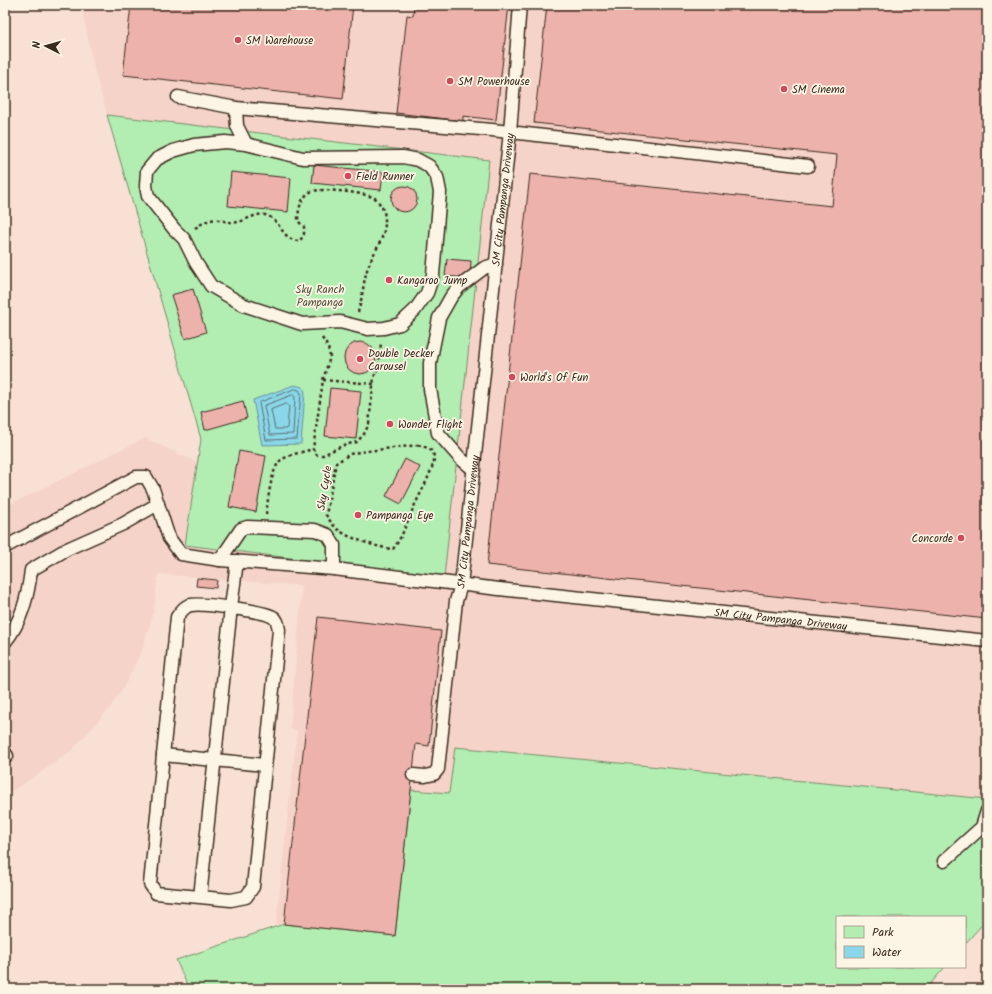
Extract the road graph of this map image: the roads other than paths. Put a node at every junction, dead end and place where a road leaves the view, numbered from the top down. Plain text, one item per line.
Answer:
1 (520, 5) edge
2 (178, 97) dead end
3 (236, 108) junction
4 (510, 132) junction
5 (246, 144) junction
6 (808, 166) dead end
7 (496, 264) junction
8 (474, 470) junction
9 (158, 504) junction
10 (5, 547) edge
11 (220, 560) junction
12 (237, 561) junction
13 (334, 569) junction
14 (462, 584) junction
15 (231, 607) junction
16 (987, 641) edge
17 (5, 642) edge
18 (163, 755) junction
19 (215, 760) junction
20 (265, 765) junction
21 (413, 775) dead end
22 (987, 811) edge
23 (944, 861) dead end
24 (200, 897) junction

1 - 4 lane, SM City Pampanga Driveway
2 - 3 lane
3 - 4 lane
3 - 5 lane
4 - 6 lane
4 - 7 lane, SM City Pampanga Driveway
5 - 5 lane
7 - 8 lane, SM City Pampanga Driveway
7 - 8 lane
8 - 14 lane, SM City Pampanga Driveway
9 - 10 lane
9 - 11 lane
9 - 17 lane
11 - 12 lane
11 - 13 lane
12 - 13 lane
12 - 15 lane
13 - 14 lane
14 - 16 lane, SM City Pampanga Driveway
14 - 21 lane
15 - 18 lane
15 - 19 lane
15 - 20 lane
18 - 19 lane
18 - 24 lane
19 - 20 lane
19 - 24 lane
20 - 24 lane
22 - 23 lane

